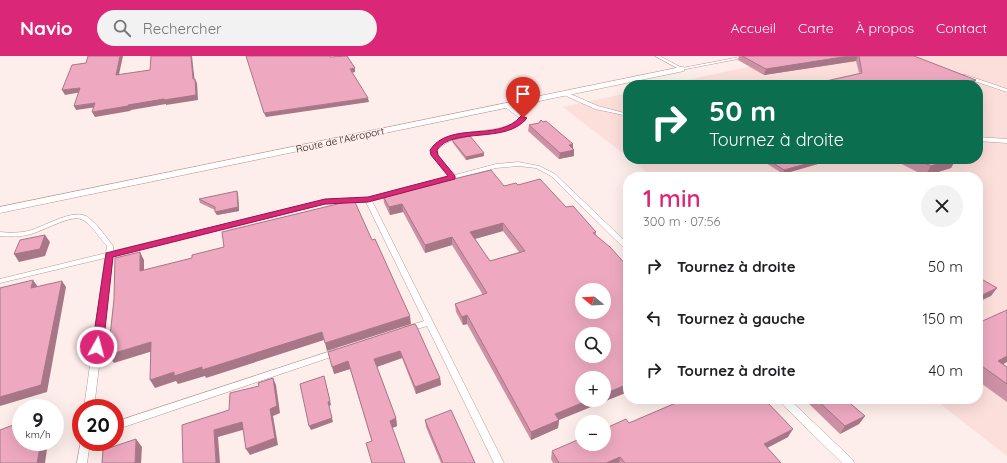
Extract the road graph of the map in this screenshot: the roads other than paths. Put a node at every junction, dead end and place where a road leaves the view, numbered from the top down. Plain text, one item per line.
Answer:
1 (657, 56) edge
2 (752, 56) edge
3 (680, 69) junction
4 (962, 75) edge
5 (630, 80) edge
6 (976, 80) edge
7 (623, 82) edge
8 (983, 82) edge
9 (1007, 91) edge
10 (566, 94) junction
11 (508, 106) junction
12 (623, 114) edge
13 (983, 139) edge
14 (1007, 141) edge
15 (453, 177) junction
16 (368, 200) junction
17 (0, 210) edge
18 (0, 234) edge
19 (623, 243) edge
20 (109, 255) junction
21 (0, 281) edge
22 (429, 322) junction
23 (399, 332) edge
24 (346, 349) edge
25 (90, 399) edge
26 (788, 404) edge
27 (124, 423) edge
28 (84, 451) edge
29 (82, 463) edge
30 (499, 463) edge
31 (849, 463) edge

1 - 3 lane
2 - 3 lane
3 - 5 street, Route de l'Aéroport
4 - 6 lane
7 - 10 street, Route de l'Aéroport
8 - 9 lane
10 - 11 street, Route de l'Aéroport
10 - 12 lane
11 - 15 lane
11 - 17 street, Route de l'Aéroport
13 - 14 lane
15 - 16 lane
15 - 19 lane
16 - 20 lane
16 - 22 lane
18 - 20 lane
20 - 21 lane
20 - 25 lane
22 - 23 lane
22 - 30 lane
24 - 27 lane
26 - 31 lane
28 - 29 lane

